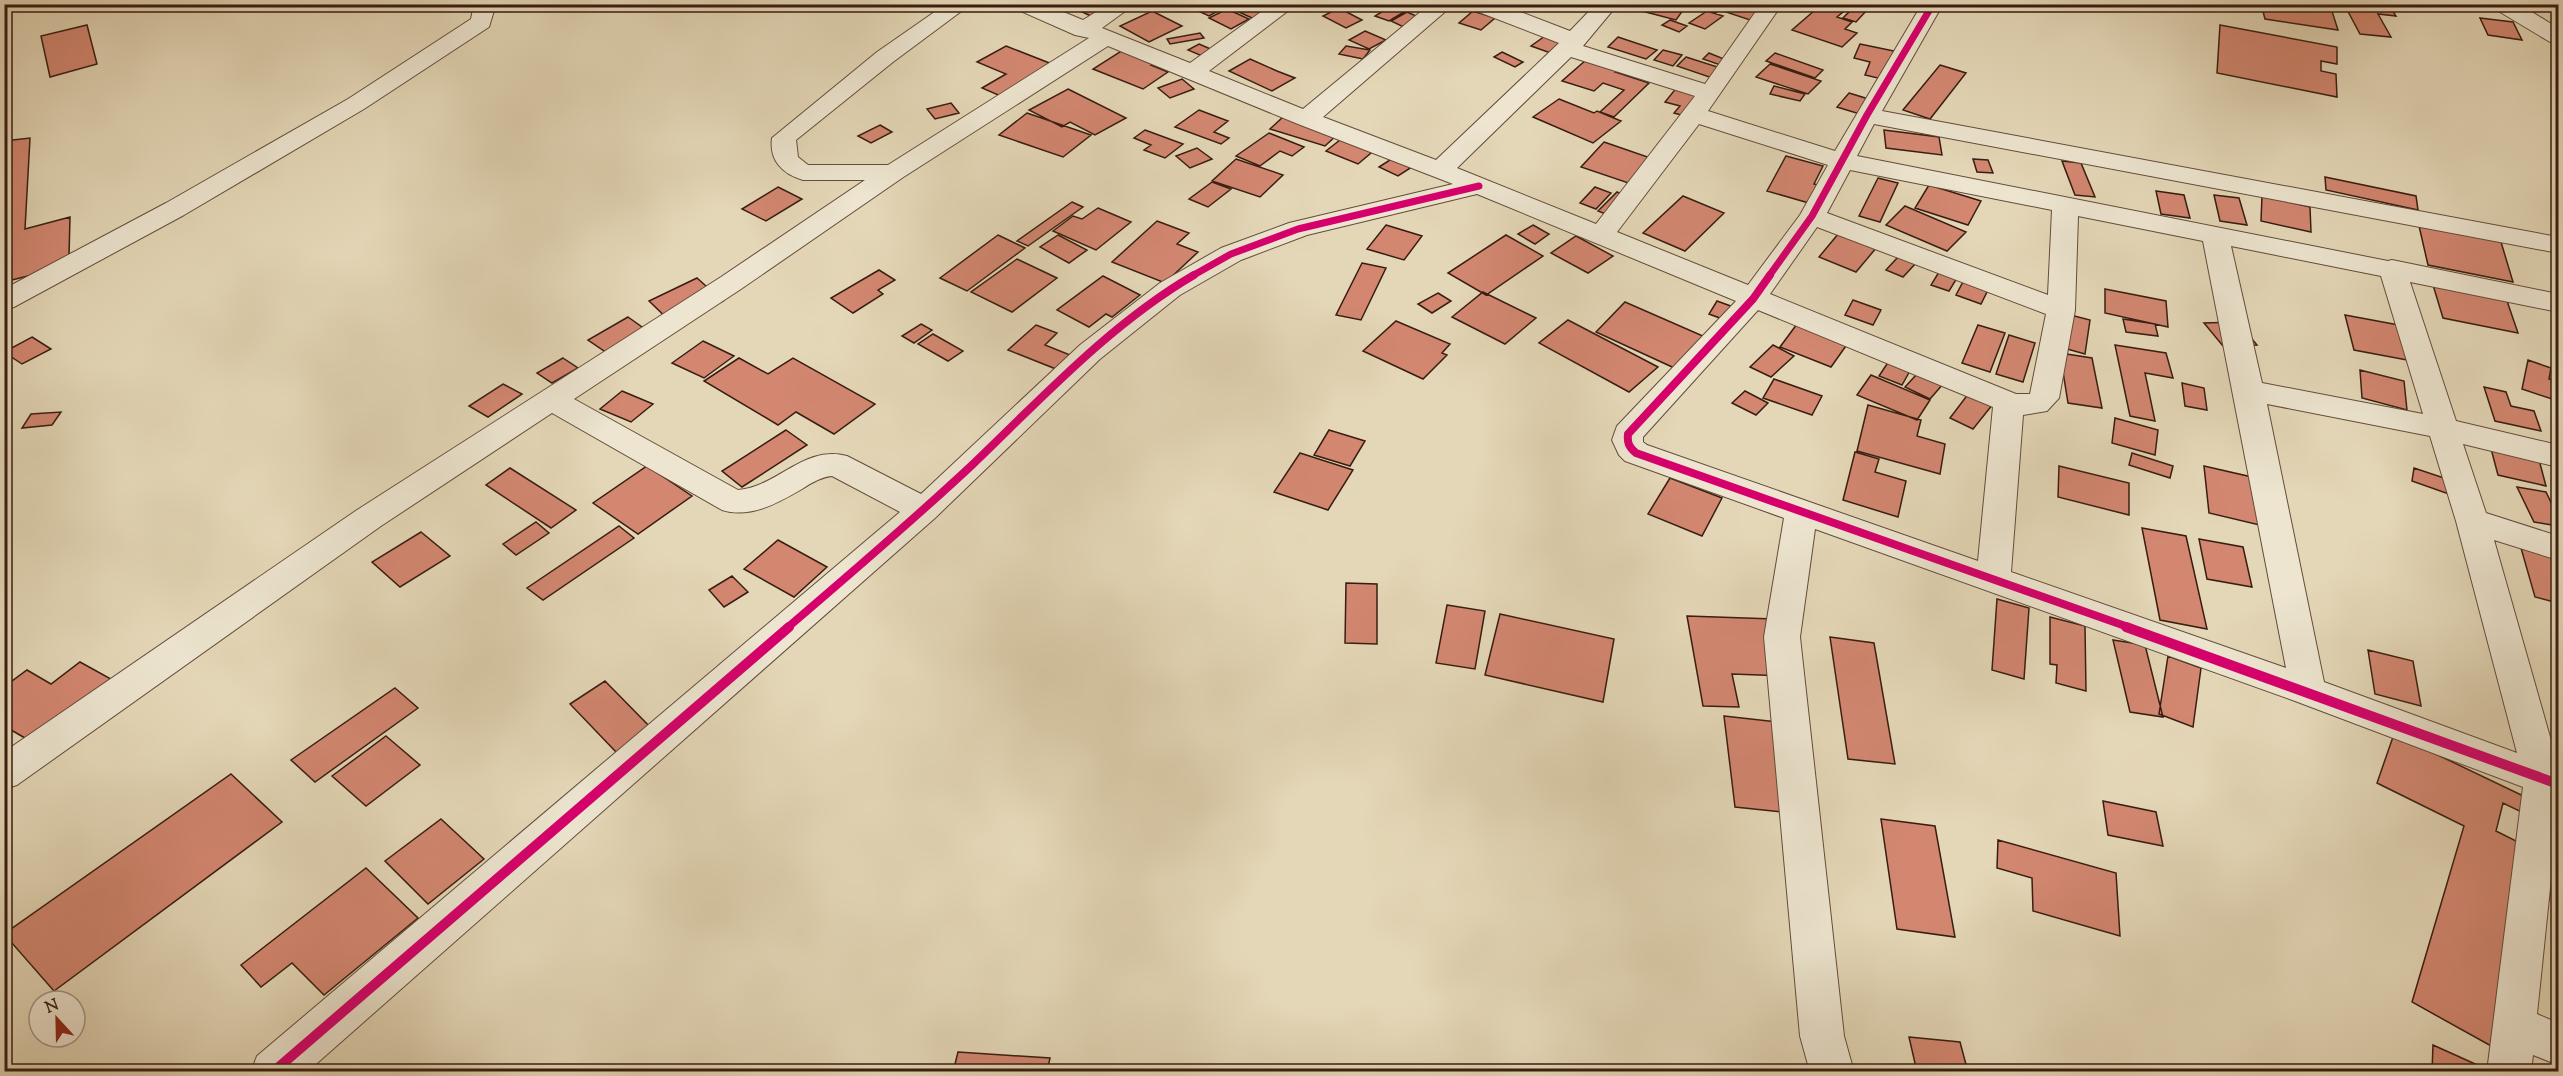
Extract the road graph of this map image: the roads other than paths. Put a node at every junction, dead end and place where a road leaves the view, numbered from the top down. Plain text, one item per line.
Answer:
1 (485, 4) edge
2 (961, 4) edge
3 (1024, 4) edge
4 (1125, 4) edge
5 (1287, 4) edge
6 (1444, 4) edge
7 (1479, 4) edge
8 (1608, 4) edge
9 (1772, 4) edge
10 (1933, 4) edge
11 (2503, 4) edge
12 (1094, 34) junction
13 (2559, 37) edge
14 (1571, 45) junction
15 (1193, 72) junction
16 (1710, 93) junction
17 (1692, 114) junction
18 (1867, 115) junction
19 (1306, 119) junction
20 (1842, 161) junction
21 (1440, 170) junction
22 (893, 173) junction
23 (1479, 186) junction
24 (2065, 205) junction
25 (1812, 216) junction
26 (2215, 233) junction
27 (1601, 235) junction
28 (2559, 246) edge
29 (2392, 268) junction
30 (1753, 298) junction
31 (4, 301) edge
32 (2559, 303) edge
33 (2061, 310) junction
34 (2249, 391) junction
35 (552, 400) junction
36 (2009, 402) junction
37 (2442, 428) junction
38 (2559, 456) edge
39 (924, 510) junction
40 (1800, 511) junction
41 (2472, 521) junction
42 (2559, 548) edge
43 (1993, 580) junction
44 (2308, 691) junction
45 (4, 773) edge
46 (2551, 780) edge
47 (2514, 1026) junction
48 (2559, 1044) edge
49 (273, 1071) edge
50 (1833, 1071) edge
51 (2509, 1071) edge

1 - 31 street
2 - 22 street
3 - 12 street
4 - 12 street
5 - 15 street
6 - 19 street
7 - 14 street
8 - 14 street
9 - 16 street
10 - 18 street
11 - 13 street
12 - 15 street
12 - 22 street
14 - 16 street
14 - 21 street
15 - 19 street
16 - 17 street
17 - 20 street
17 - 27 street
18 - 20 street
18 - 28 street
19 - 21 street
20 - 24 street
20 - 25 street
21 - 23 street
22 - 35 street
23 - 27 street
23 - 39 street
24 - 26 street
24 - 33 street
25 - 30 street
25 - 33 street
26 - 29 street
26 - 34 street
27 - 30 street
29 - 32 street
29 - 37 street
30 - 36 street
30 - 40 street
33 - 36 street
34 - 37 street
34 - 44 street
35 - 39 street
35 - 45 street
36 - 43 street
37 - 38 street
37 - 41 street
39 - 49 street
40 - 43 street
40 - 50 street
41 - 42 street
41 - 46 street
43 - 44 street
44 - 46 street
46 - 47 street
47 - 48 street
47 - 51 street

